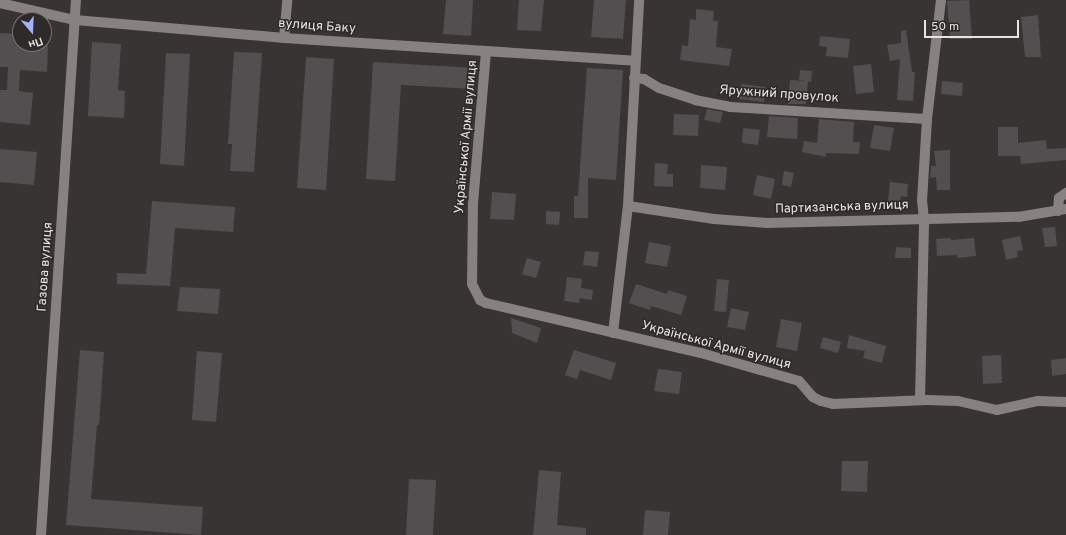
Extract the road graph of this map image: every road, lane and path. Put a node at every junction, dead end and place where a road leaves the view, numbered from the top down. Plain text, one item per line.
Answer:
1 (76, 0) edge
2 (287, 0) edge
3 (639, 0) edge
4 (941, 0) edge
5 (0, 3) edge
6 (75, 20) junction
7 (284, 38) junction
8 (486, 52) junction
9 (635, 61) junction
10 (634, 78) junction
11 (927, 119) junction
12 (1066, 193) edge
13 (628, 206) junction
14 (1062, 210) edge
15 (924, 219) junction
16 (613, 333) junction
17 (920, 400) junction
18 (1066, 402) edge
19 (42, 535) edge

1 - 6 street, Газова вулиця
2 - 7 street
3 - 9 street
4 - 11 street
5 - 6 street, вулиця Баку
6 - 7 street, вулиця Баку
6 - 19 street, Газова вулиця
7 - 8 street, вулиця Баку
8 - 9 street, вулиця Баку
8 - 16 street, Української Армії вулиця
9 - 10 street
10 - 11 street, Яружний провулок
10 - 13 street
11 - 15 street
12 - 14 street, Партизанська вулиця
13 - 15 street, Партизанська вулиця
13 - 16 street
14 - 15 street, Партизанська вулиця
15 - 17 street
16 - 17 street, Української Армії вулиця
17 - 18 street, Української Армії вулиця

